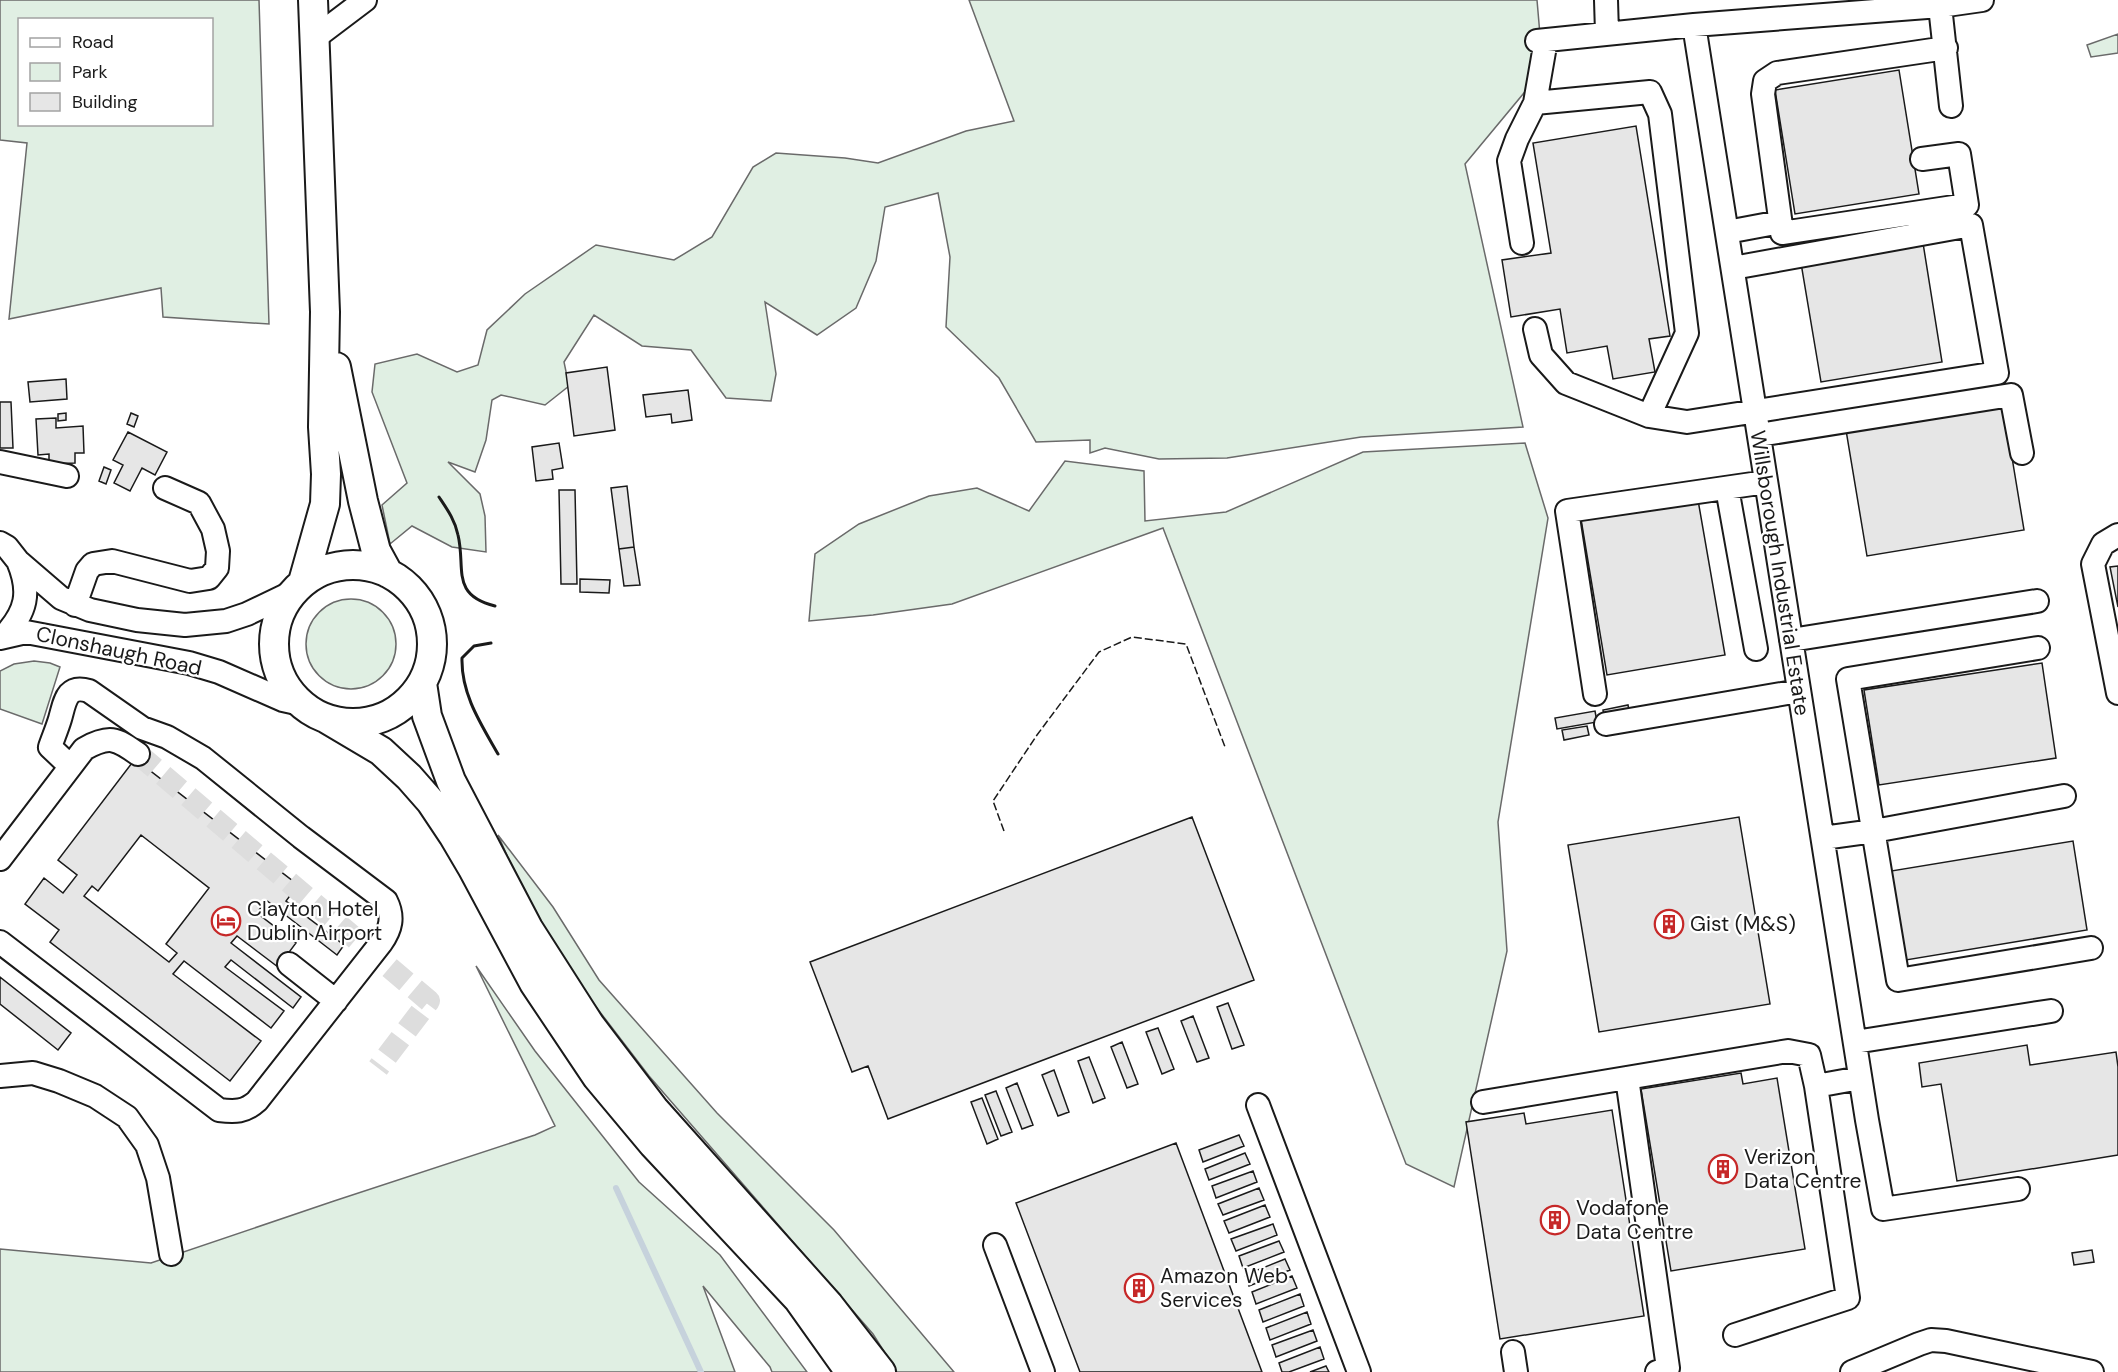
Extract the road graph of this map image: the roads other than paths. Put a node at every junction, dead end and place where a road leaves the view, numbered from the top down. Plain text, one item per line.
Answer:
1 (314, 0) edge
2 (365, 0) edge
3 (1606, 0) edge
4 (1982, 0) edge
5 (1940, 6) junction
6 (1839, 7) edge
7 (1694, 26) junction
8 (1607, 33) junction
9 (315, 42) junction
10 (1946, 48) junction
11 (1535, 104) junction
12 (1951, 106) dead end
13 (1922, 159) dead end
14 (1780, 222) junction
15 (1726, 232) junction
16 (1522, 243) dead end
17 (1732, 268) junction
18 (325, 312) junction
19 (1536, 328) dead end
20 (1755, 410) junction
21 (1649, 416) junction
22 (1759, 435) junction
23 (2022, 453) dead end
24 (0, 462) edge
25 (67, 476) dead end
26 (1766, 482) junction
27 (165, 488) dead end
28 (1726, 488) junction
29 (2118, 535) edge
30 (0, 543) edge
31 (18, 561) junction
32 (388, 573) junction
33 (298, 587) junction
34 (2037, 601) dead end
35 (75, 605) junction
36 (2, 637) edge
37 (1791, 640) junction
38 (2038, 648) dead end
39 (1756, 649) dead end
40 (422, 683) junction
41 (1799, 691) junction
42 (2118, 693) edge
43 (1594, 694) dead end
44 (301, 704) junction
45 (327, 719) junction
46 (1606, 724) dead end
47 (138, 754) tunnel mouth
48 (70, 766) junction
49 (2064, 796) dead end
50 (1874, 831) junction
51 (1822, 838) junction
52 (0, 859) edge
53 (0, 942) edge
54 (2091, 948) dead end
55 (289, 964) dead end
56 (336, 1001) junction
57 (2051, 1011) dead end
58 (1855, 1042) junction
59 (0, 1076) edge
60 (1627, 1077) junction
61 (1860, 1078) junction
62 (1816, 1086) junction
63 (1483, 1102) dead end
64 (1258, 1105) dead end
65 (2018, 1189) dead end
66 (995, 1245) dead end
67 (171, 1254) dead end
68 (1735, 1335) dead end
69 (850, 1372) edge
70 (882, 1372) edge
71 (1043, 1372) edge
72 (1359, 1372) edge
73 (1657, 1372) edge
74 (1852, 1372) edge
75 (2092, 1372) edge

1 - 9 main road
2 - 9 street
3 - 8 street
4 - 5 street
5 - 6 street
5 - 10 street
6 - 7 street
7 - 8 street
7 - 15 street, Willsborough Industrial Estate
8 - 11 street
9 - 18 main road
10 - 12 street
10 - 14 street
11 - 16 street
11 - 21 street
13 - 14 street
14 - 15 street
15 - 17 street, Willsborough Industrial Estate
17 - 20 street, Willsborough Industrial Estate
17 - 20 street
18 - 32 main road
18 - 33 main road
19 - 21 street
20 - 21 street
20 - 22 street, Willsborough Industrial Estate
22 - 23 street
22 - 26 street, Willsborough Industrial Estate
24 - 25 street
26 - 28 street
26 - 37 street, Willsborough Industrial Estate
27 - 35 street
28 - 39 street
28 - 43 street
29 - 42 street
30 - 31 street, Clonshaugh Road
31 - 35 street, Clonshaugh Road
31 - 36 street, Clonshaugh Road
32 - 33 main road
32 - 40 main road
33 - 35 street, Clonshaugh Road
33 - 44 main road
34 - 37 street
36 - 44 street, Clonshaugh Road
37 - 41 street, Willsborough Industrial Estate
38 - 50 street
40 - 45 main road
40 - 70 main road
41 - 46 street
41 - 51 street, Willsborough Industrial Estate
44 - 45 main road
45 - 69 main road
47 - 48 street
48 - 52 street
48 - 56 street
49 - 50 street
50 - 51 street
50 - 54 street
51 - 58 street, Willsborough Industrial Estate
53 - 56 street
55 - 56 street
57 - 58 street
58 - 61 street, Willsborough Industrial Estate
59 - 67 street
60 - 62 street
60 - 63 street
60 - 73 street
61 - 62 street
61 - 65 street, Willsborough Industrial Estate
62 - 68 street
64 - 72 street
66 - 71 street
74 - 75 street

